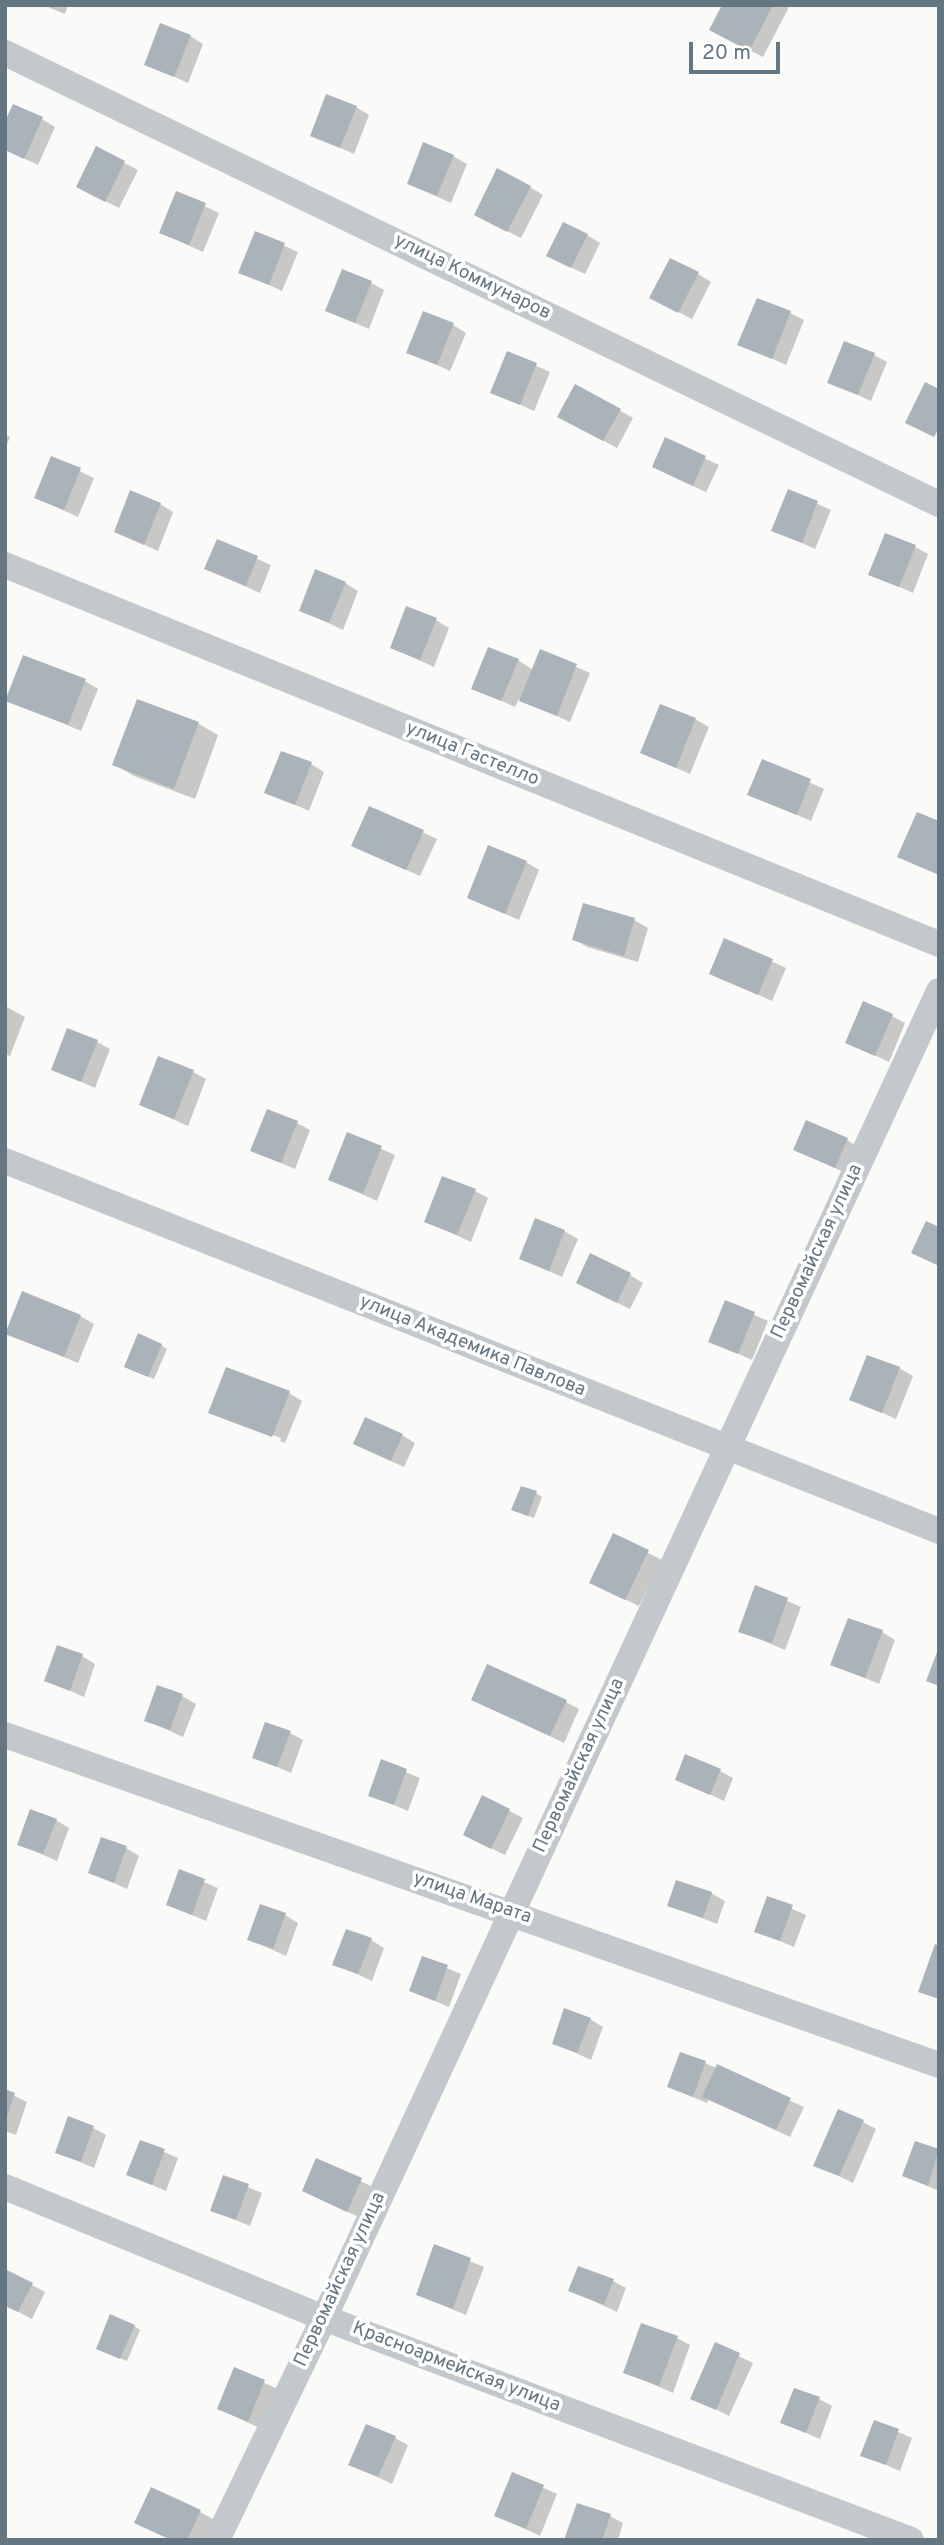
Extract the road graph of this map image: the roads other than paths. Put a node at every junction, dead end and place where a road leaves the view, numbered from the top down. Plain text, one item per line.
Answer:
1 (5, 52) edge
2 (939, 504) edge
3 (5, 565) edge
4 (939, 944) edge
5 (939, 991) edge
6 (5, 1161) edge
7 (727, 1448) junction
8 (939, 1531) edge
9 (5, 1735) edge
10 (512, 1913) junction
11 (939, 2065) edge
12 (5, 2187) edge
13 (324, 2318) junction
14 (217, 2540) edge
15 (911, 2540) edge

1 - 2 street, улица Коммунаров
3 - 4 street, улица Гастелло
5 - 7 street, Первомайская улица
6 - 7 street, улица Академика Павлова
7 - 8 street, улица Академика Павлова
7 - 10 street, Первомайская улица
9 - 10 street, улица Марата
10 - 11 street, улица Марата
10 - 13 street, Первомайская улица
12 - 13 street, Красноармейская улица
13 - 14 street, Первомайская улица
13 - 15 street, Красноармейская улица

